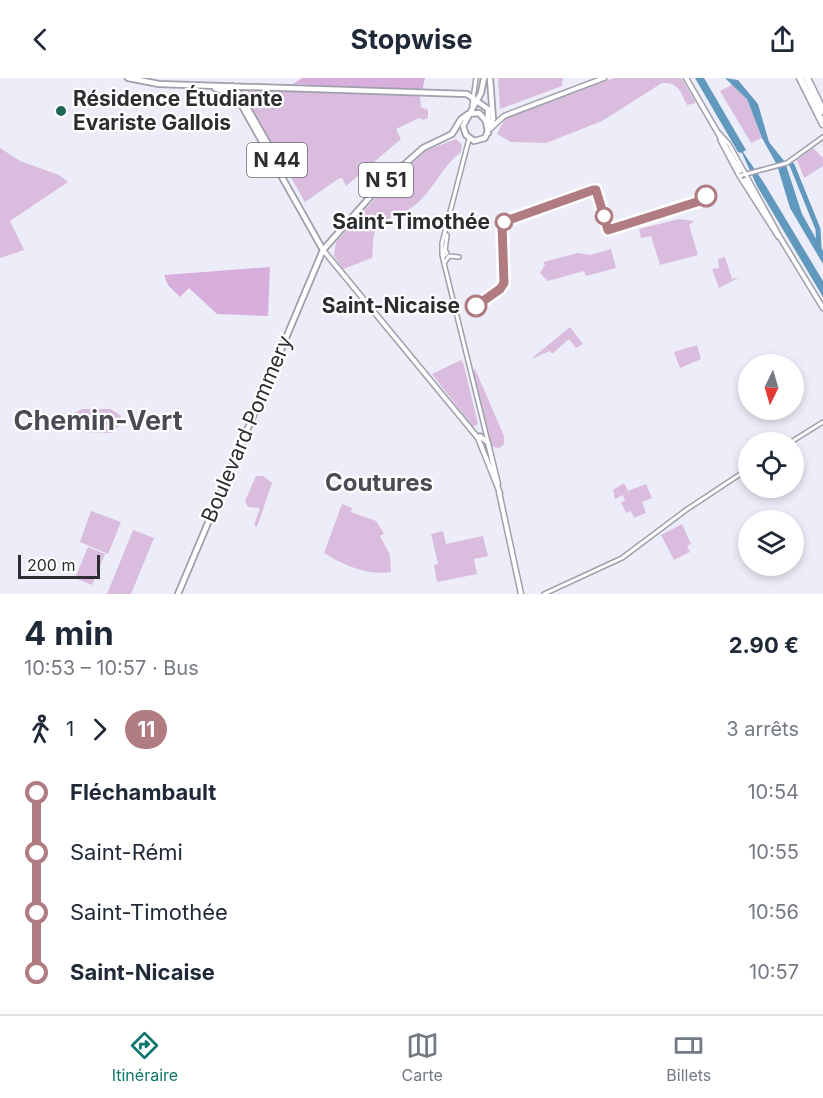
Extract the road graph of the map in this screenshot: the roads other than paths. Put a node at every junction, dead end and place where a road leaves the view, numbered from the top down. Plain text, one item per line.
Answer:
1 (121, 78) edge
2 (128, 78) edge
3 (476, 78) edge
4 (484, 78) edge
5 (490, 78) edge
6 (604, 78) edge
7 (686, 78) edge
8 (800, 78) edge
9 (807, 78) edge
10 (232, 86) junction
11 (475, 99) junction
12 (820, 112) edge
13 (492, 113) junction
14 (468, 114) junction
15 (482, 115) junction
16 (504, 116) junction
17 (823, 124) edge
18 (716, 130) junction
19 (489, 131) junction
20 (452, 134) junction
21 (823, 137) edge
22 (468, 138) junction
23 (739, 174) junction
24 (746, 177) junction
25 (780, 240) junction
26 (323, 250) junction
27 (459, 257) dead end
28 (445, 262) junction
29 (823, 308) edge
30 (823, 422) edge
31 (483, 424) junction
32 (804, 434) edge
33 (479, 437) junction
34 (488, 443) junction
35 (738, 476) edge
36 (500, 493) junction
37 (178, 594) edge
38 (521, 594) edge
39 (544, 594) edge

1 - 26 main road, N 44
2 - 10 main road
3 - 11 street
4 - 11 main road, N 51
5 - 13 main road
6 - 16 main road
7 - 18 main road
8 - 12 highway
9 - 12 highway
10 - 11 main road
10 - 26 main road, N 44
11 - 13 main road
11 - 14 main road, N 51
12 - 17 highway
13 - 15 main road
13 - 16 main road
13 - 19 main road
14 - 15 main road
14 - 20 main road, N 51
14 - 22 main road
15 - 19 main road
16 - 19 main road
18 - 23 main road
18 - 24 street
19 - 22 main road
20 - 22 main road
20 - 26 main road, N 51
21 - 24 street
22 - 28 street
23 - 24 street
23 - 25 street
24 - 25 main road
25 - 29 main road
26 - 33 main road, N 44
26 - 37 main road, Boulevard Pommery / N 51
27 - 28 street
28 - 31 street
30 - 32 street
31 - 33 street
31 - 34 street
33 - 34 main road, N 44
33 - 36 main road, N 44
34 - 36 main road
35 - 39 street
36 - 38 main road

